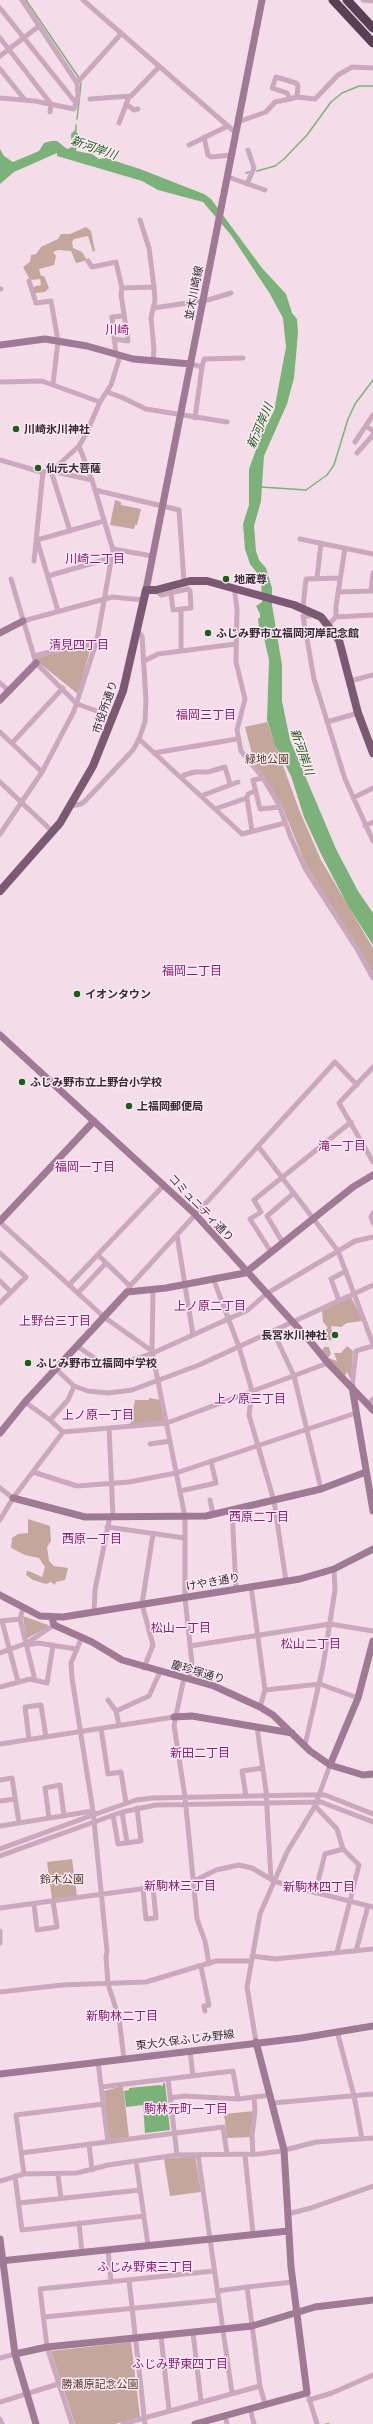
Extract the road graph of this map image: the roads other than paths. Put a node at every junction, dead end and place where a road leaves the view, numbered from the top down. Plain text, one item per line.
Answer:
1 (22, 0) edge
2 (83, 0) edge
3 (262, 0) edge
4 (334, 0) edge
5 (340, 0) edge
6 (356, 0) edge
7 (373, 1) edge
8 (0, 8) edge
9 (373, 20) edge
10 (39, 26) junction
11 (373, 28) edge
12 (121, 34) junction
13 (373, 37) edge
14 (0, 38) edge
15 (24, 38) junction
16 (373, 43) edge
17 (9, 49) junction
18 (0, 56) edge
19 (159, 66) junction
20 (373, 68) edge
21 (0, 69) edge
22 (77, 83) junction
23 (129, 97) junction
24 (297, 97) junction
25 (0, 98) edge
26 (90, 99) dead end
27 (290, 99) junction
28 (25, 100) junction
29 (76, 103) junction
30 (51, 104) junction
31 (126, 104) junction
32 (138, 109) dead end
33 (50, 112) dead end
34 (238, 122) junction
35 (119, 123) dead end
36 (228, 126) junction
37 (236, 133) junction
38 (204, 137) junction
39 (189, 145) dead end
40 (248, 150) dead end
41 (232, 155) junction
42 (228, 179) junction
43 (247, 184) junction
44 (264, 190) dead end
45 (140, 220) dead end
46 (88, 261) dead end
47 (29, 281) dead end
48 (154, 287) junction
49 (122, 288) junction
50 (231, 293) dead end
51 (204, 301) junction
52 (153, 308) junction
53 (123, 316) junction
54 (114, 339) junction
55 (58, 341) junction
56 (0, 345) edge
57 (118, 355) junction
58 (243, 358) dead end
59 (153, 361) junction
60 (191, 364) junction
61 (202, 367) junction
62 (0, 382) edge
63 (52, 384) junction
64 (107, 392) junction
65 (100, 402) junction
66 (373, 415) edge
67 (181, 416) junction
68 (195, 418) junction
69 (227, 422) dead end
70 (366, 426) junction
71 (373, 431) edge
72 (373, 435) edge
73 (355, 442) dead end
74 (78, 446) junction
75 (357, 453) dead end
76 (0, 460) edge
77 (51, 471) junction
78 (43, 472) junction
79 (92, 480) junction
80 (95, 490) junction
81 (162, 506) junction
82 (104, 521) junction
83 (70, 531) junction
84 (300, 539) dead end
85 (37, 540) junction
86 (321, 543) junction
87 (345, 548) junction
88 (112, 549) junction
89 (373, 554) edge
90 (152, 556) junction
91 (111, 558) junction
92 (34, 561) dead end
93 (373, 573) edge
94 (48, 576) junction
95 (316, 578) junction
96 (340, 578) junction
97 (10, 579) dead end
98 (184, 582) junction
99 (235, 587) junction
100 (146, 590) junction
101 (156, 590) junction
102 (372, 591) edge
103 (340, 592) junction
104 (171, 594) junction
105 (104, 599) junction
106 (144, 600) junction
107 (303, 607) junction
108 (181, 609) junction
109 (58, 611) junction
110 (312, 612) junction
111 (373, 615) edge
112 (336, 617) junction
113 (23, 620) junction
114 (329, 624) junction
115 (137, 630) junction
116 (0, 633) edge
117 (96, 640) junction
118 (236, 644) junction
119 (181, 650) junction
120 (35, 659) junction
121 (144, 661) junction
122 (373, 675) edge
123 (350, 681) junction
124 (0, 683) edge
125 (63, 688) junction
126 (9, 691) junction
127 (0, 700) edge
128 (77, 704) junction
129 (358, 713) junction
130 (114, 717) junction
131 (327, 722) junction
132 (0, 732) edge
133 (139, 739) junction
134 (237, 739) junction
135 (12, 743) junction
136 (154, 753) junction
137 (373, 753) edge
138 (42, 772) junction
139 (182, 778) junction
140 (263, 778) junction
141 (0, 782) edge
142 (238, 782) dead end
143 (230, 784) junction
144 (373, 788) edge
145 (255, 791) junction
146 (201, 796) junction
147 (248, 798) junction
148 (353, 798) junction
149 (22, 803) junction
150 (71, 806) junction
151 (279, 807) junction
152 (215, 809) junction
153 (373, 822) edge
154 (285, 823) junction
155 (366, 826) junction
156 (252, 831) junction
157 (1, 832) edge
158 (53, 832) junction
159 (373, 841) edge
160 (0, 891) edge
161 (373, 978) edge
162 (0, 1034) edge
163 (373, 1067) edge
164 (357, 1085) junction
165 (94, 1121) junction
166 (351, 1122) junction
167 (258, 1146) junction
168 (373, 1162) edge
169 (373, 1175) edge
170 (282, 1177) junction
171 (164, 1185) junction
172 (294, 1193) junction
173 (373, 1213) edge
174 (195, 1214) junction
175 (314, 1218) junction
176 (0, 1222) edge
177 (373, 1223) edge
178 (176, 1234) junction
179 (373, 1237) edge
180 (283, 1243) junction
181 (338, 1251) junction
182 (272, 1252) junction
183 (0, 1253) edge
184 (98, 1255) junction
185 (106, 1263) junction
186 (346, 1271) junction
187 (246, 1272) junction
188 (212, 1278) junction
189 (0, 1281) edge
190 (185, 1284) junction
191 (69, 1285) junction
192 (373, 1285) edge
193 (128, 1289) junction
194 (153, 1290) junction
195 (11, 1292) junction
196 (78, 1293) junction
197 (266, 1294) junction
198 (355, 1294) junction
199 (339, 1301) junction
200 (0, 1303) edge
201 (104, 1317) junction
202 (227, 1319) junction
203 (293, 1323) junction
204 (273, 1331) junction
205 (193, 1335) junction
206 (373, 1345) edge
207 (78, 1346) junction
208 (239, 1347) junction
209 (152, 1352) junction
210 (328, 1363) junction
211 (56, 1369) junction
212 (294, 1376) junction
213 (158, 1381) junction
214 (74, 1386) junction
215 (352, 1387) junction
216 (252, 1391) junction
217 (370, 1401) edge
218 (25, 1402) junction
219 (373, 1410) edge
220 (356, 1413) junction
221 (50, 1420) junction
222 (167, 1423) junction
223 (109, 1428) junction
224 (307, 1429) junction
225 (63, 1432) junction
226 (0, 1433) edge
227 (170, 1441) junction
228 (150, 1444) dead end
229 (259, 1446) junction
230 (211, 1461) junction
231 (33, 1472) junction
232 (369, 1472) edge
233 (176, 1473) junction
234 (110, 1485) junction
235 (0, 1488) edge
236 (322, 1489) junction
237 (180, 1491) junction
238 (13, 1498) junction
239 (210, 1500) dead end
240 (274, 1502) junction
241 (232, 1510) junction
242 (373, 1511) edge
243 (213, 1514) junction
244 (111, 1516) junction
245 (185, 1517) junction
246 (0, 1520) edge
247 (107, 1527) junction
248 (153, 1534) junction
249 (185, 1538) junction
250 (373, 1549) edge
251 (334, 1569) junction
252 (286, 1581) junction
253 (251, 1586) junction
254 (236, 1589) junction
255 (0, 1594) edge
256 (186, 1598) junction
257 (142, 1604) junction
258 (23, 1608) junction
259 (94, 1612) junction
260 (20, 1619) junction
261 (1, 1621) edge
262 (53, 1621) junction
263 (330, 1624) junction
264 (373, 1631) edge
265 (258, 1636) junction
266 (82, 1637) junction
267 (373, 1641) edge
268 (27, 1644) junction
269 (53, 1645) junction
270 (190, 1646) junction
271 (76, 1649) junction
272 (10, 1650) junction
273 (0, 1653) edge
274 (144, 1668) junction
275 (160, 1672) junction
276 (186, 1679) junction
277 (34, 1680) junction
278 (18, 1682) junction
279 (320, 1684) junction
280 (0, 1685) edge
281 (265, 1690) junction
282 (358, 1698) junction
283 (108, 1700) dead end
284 (260, 1707) junction
285 (116, 1711) junction
286 (174, 1717) junction
287 (119, 1725) junction
288 (257, 1727) junction
289 (102, 1728) junction
290 (80, 1731) junction
291 (292, 1733) junction
292 (46, 1737) junction
293 (29, 1739) junction
294 (0, 1744) edge
295 (305, 1746) junction
296 (330, 1765) junction
297 (263, 1768) junction
298 (373, 1774) edge
299 (0, 1780) edge
300 (319, 1795) junction
301 (246, 1796) junction
302 (267, 1796) junction
303 (185, 1797) junction
304 (15, 1799) junction
305 (0, 1801) edge
306 (126, 1803) junction
307 (267, 1803) junction
308 (186, 1804) junction
309 (316, 1804) junction
310 (137, 1808) junction
311 (122, 1812) junction
312 (93, 1814) junction
313 (373, 1814) edge
314 (114, 1815) junction
315 (64, 1816) junction
316 (49, 1818) junction
317 (94, 1822) junction
318 (373, 1822) edge
319 (19, 1823) junction
320 (0, 1826) edge
321 (127, 1842) junction
322 (0, 1849) edge
323 (342, 1849) junction
324 (0, 1856) edge
325 (273, 1880) junction
326 (192, 1882) junction
327 (153, 1888) junction
328 (143, 1889) junction
329 (315, 1893) junction
330 (101, 1894) junction
331 (53, 1901) junction
332 (350, 1902) junction
333 (34, 1904) junction
334 (370, 1906) edge
335 (0, 1908) edge
336 (0, 1932) edge
337 (0, 1942) edge
338 (373, 1949) edge
339 (356, 1951) junction
340 (337, 1952) junction
341 (252, 1958) junction
342 (209, 1964) junction
343 (200, 1967) junction
344 (108, 1984) junction
345 (0, 1992) edge
346 (205, 2011) dead end
347 (373, 2026) edge
348 (337, 2031) junction
349 (256, 2042) junction
350 (190, 2050) junction
351 (124, 2059) junction
352 (98, 2062) junction
353 (0, 2074) edge
354 (193, 2076) junction
355 (168, 2079) junction
356 (101, 2087) junction
357 (373, 2094) edge
358 (271, 2095) junction
359 (354, 2096) junction
360 (254, 2097) junction
361 (170, 2098) junction
362 (238, 2099) junction
363 (273, 2103) junction
364 (103, 2104) junction
365 (174, 2134) junction
366 (373, 2138) edge
367 (362, 2139) junction
368 (108, 2142) junction
369 (89, 2144) junction
370 (284, 2150) junction
371 (21, 2153) junction
372 (198, 2154) junction
373 (227, 2154) junction
374 (177, 2155) junction
375 (245, 2155) junction
376 (253, 2155) junction
377 (136, 2161) junction
378 (92, 2170) junction
379 (24, 2174) junction
380 (58, 2175) junction
381 (15, 2176) junction
382 (0, 2181) edge
383 (373, 2186) edge
384 (140, 2190) junction
385 (61, 2198) junction
386 (19, 2203) junction
387 (288, 2214) junction
388 (144, 2216) junction
389 (79, 2224) junction
390 (288, 2231) junction
391 (253, 2234) junction
392 (0, 2239) edge
393 (210, 2239) junction
394 (148, 2245) junction
395 (108, 2250) junction
396 (82, 2252) junction
397 (1, 2261) edge
398 (214, 2271) junction
399 (129, 2280) junction
400 (111, 2282) junction
401 (293, 2282) junction
402 (247, 2287) junction
403 (217, 2291) junction
404 (218, 2300) junction
405 (373, 2300) edge
406 (132, 2309) junction
407 (297, 2312) junction
408 (44, 2317) junction
409 (252, 2326) junction
410 (222, 2330) junction
411 (193, 2333) junction
412 (161, 2336) junction
413 (135, 2338) junction
414 (47, 2347) junction
415 (15, 2354) junction
416 (0, 2358) edge
417 (373, 2375) edge
418 (58, 2384) junction
419 (260, 2386) junction
420 (232, 2393) junction
421 (26, 2394) junction
422 (308, 2396) junction
423 (0, 2402) edge
424 (201, 2402) junction
425 (265, 2404) junction
426 (250, 2408) junction
427 (169, 2410) junction
428 (225, 2415) junction
429 (143, 2418) junction
430 (0, 2419) edge
431 (2, 2424) edge
432 (36, 2424) edge
433 (72, 2424) edge
434 (123, 2424) edge
435 (145, 2424) edge
436 (195, 2424) edge
437 (227, 2424) edge
438 (254, 2424) edge
439 (317, 2424) edge

1 - 10 street
2 - 12 street
3 - 34 street, 並木川崎線
4 - 16 highway
5 - 13 highway
6 - 7 street
6 - 9 highway
6 - 11 highway
8 - 15 street
10 - 15 street
10 - 22 street
12 - 19 street
12 - 22 street
14 - 17 street
15 - 17 street
15 - 29 street
17 - 18 street
17 - 30 street
19 - 23 street
19 - 36 street
20 - 24 street
21 - 28 street
22 - 29 street
23 - 26 street
23 - 31 street
24 - 27 street
24 - 27 street
25 - 28 street
27 - 34 street
28 - 30 street
29 - 30 street
30 - 33 street
31 - 32 street
31 - 35 street
34 - 37 street, 並木川崎線
36 - 37 street
36 - 38 street
37 - 41 street, 並木川崎線
38 - 39 street
38 - 41 street
40 - 43 street
41 - 42 street, 並木川崎線
42 - 43 street
42 - 51 street, 並木川崎線
43 - 44 street
45 - 48 street
46 - 49 street
47 - 55 street
48 - 49 street
48 - 52 street
49 - 53 street
50 - 51 street
51 - 52 street
51 - 60 street, 並木川崎線
52 - 59 street
53 - 54 street
53 - 54 street
54 - 57 street
55 - 56 street
55 - 57 street
55 - 63 street
57 - 59 street
57 - 64 street
58 - 61 street
59 - 60 street
60 - 61 street
60 - 67 street, 並木川崎線
61 - 68 street
62 - 63 street
63 - 65 street
64 - 65 street
64 - 67 street
65 - 74 street
66 - 70 street
67 - 68 street
67 - 81 street, 並木川崎線
68 - 69 street
70 - 71 street
70 - 73 street
72 - 75 street
74 - 77 street
74 - 79 street
76 - 78 street
77 - 78 street
77 - 79 street
77 - 83 street
78 - 85 street
79 - 80 street
80 - 81 street
80 - 82 street
81 - 90 street, 並木川崎線
81 - 98 street
82 - 83 street
82 - 88 street
83 - 85 street
84 - 86 street
85 - 92 street
85 - 94 street
86 - 87 street
86 - 95 street
87 - 89 street
87 - 96 street
88 - 90 street
88 - 91 street
90 - 100 street, 並木川崎線
91 - 94 street
91 - 105 street
93 - 102 street
94 - 109 street
95 - 96 street
95 - 107 street
96 - 103 street
97 - 113 street
98 - 99 main road
98 - 101 main road
99 - 107 main road
99 - 118 street
100 - 101 main road
100 - 106 main road, 市役所通り
101 - 104 street
102 - 103 street
103 - 112 street
104 - 108 street
104 - 108 street
105 - 106 street
105 - 109 street
105 - 117 street
106 - 115 main road, 市役所通り
107 - 110 main road
108 - 119 street
109 - 113 street
110 - 114 main road
110 - 131 street
111 - 112 street
112 - 114 street
113 - 116 street
113 - 120 street
114 - 123 main road
115 - 121 street
115 - 130 main road, 市役所通り
117 - 120 street
117 - 128 street
118 - 119 street
118 - 134 street
119 - 121 street
120 - 125 street
120 - 126 street
121 - 133 street
122 - 123 street
123 - 129 main road
124 - 126 street
125 - 128 street
125 - 135 street
126 - 127 street
128 - 130 street
128 - 138 street
129 - 131 street
129 - 137 main road
130 - 150 main road, 市役所通り
131 - 148 street
132 - 135 street
133 - 136 street
133 - 150 street
134 - 136 street
134 - 140 street
135 - 138 street
136 - 139 street
138 - 149 street
139 - 143 street
139 - 146 street
140 - 145 street
140 - 151 street
141 - 149 street
142 - 143 street
143 - 146 street
144 - 148 street
145 - 147 street
145 - 151 street
146 - 152 street
147 - 152 street
147 - 156 street
148 - 155 street
149 - 157 street
149 - 158 street
150 - 158 main road, 市役所通り
151 - 154 street
152 - 156 street
153 - 155 street
154 - 156 street
154 - 161 street
155 - 159 street
158 - 160 main road, 市役所通り
162 - 165 street, コミュニティ通り
163 - 164 street
164 - 166 street
164 - 167 street
165 - 171 street, コミュニティ通り
165 - 176 street
166 - 168 street
166 - 170 street
167 - 170 street
167 - 174 street
169 - 175 street
170 - 172 street
170 - 182 street
171 - 174 street, コミュニティ通り
171 - 184 street
172 - 175 street
172 - 180 street
173 - 177 street
174 - 178 street
174 - 187 street, コミュニティ通り
175 - 180 street
175 - 181 street
176 - 191 street
178 - 190 street
178 - 193 street
179 - 181 street
180 - 182 street
181 - 186 street
181 - 197 street
182 - 187 street
183 - 195 street
184 - 185 street
184 - 191 street
185 - 193 street
185 - 196 street
186 - 198 street
186 - 199 street
187 - 188 street
187 - 197 street, コミュニティ通り
188 - 190 street
188 - 202 street
189 - 195 street
190 - 194 street
190 - 205 street
191 - 196 street
192 - 198 street
193 - 194 street
193 - 201 street
194 - 209 street
195 - 200 street
196 - 201 street
197 - 202 street
197 - 203 street, コミュニティ通り
198 - 199 street
198 - 206 street
199 - 203 street
201 - 207 street
201 - 209 street
202 - 205 street
202 - 208 street
203 - 204 street
203 - 210 street, コミュニティ通り
204 - 208 street
204 - 212 street
205 - 209 street
206 - 215 street
207 - 209 street
207 - 211 street
208 - 213 street
208 - 216 street
209 - 213 street
210 - 212 street
210 - 215 street, コミュニティ通り
211 - 214 street
211 - 218 street
212 - 216 street
212 - 224 street
213 - 214 street
213 - 222 street
214 - 221 street
215 - 217 street, コミュニティ通り
215 - 220 street
216 - 222 street
216 - 229 street
217 - 219 street, コミュニティ通り
218 - 221 street
218 - 226 street
220 - 224 street
220 - 232 street
221 - 225 street
222 - 223 street
222 - 227 street
223 - 225 street
223 - 234 street
224 - 229 street
224 - 236 street
225 - 231 street
227 - 228 street
227 - 233 street
229 - 230 street
229 - 240 street
230 - 233 street
230 - 237 street
231 - 234 street
231 - 238 street
232 - 236 street
232 - 242 street
233 - 234 street
233 - 237 street
234 - 244 street
235 - 238 street
236 - 240 street
237 - 245 street
238 - 244 street
238 - 246 street
239 - 243 street
240 - 241 street
240 - 252 street
241 - 243 street
241 - 254 street
243 - 245 street
244 - 245 street
244 - 247 street
245 - 249 street
247 - 248 street
247 - 259 street
248 - 249 street
248 - 257 street
249 - 256 street
250 - 251 street, けやき通り
251 - 252 street, けやき通り
251 - 263 street
252 - 253 street, けやき通り
253 - 254 street, けやき通り
253 - 265 street
254 - 256 street, けやき通り
255 - 258 street, 慶珍塚通り
256 - 257 street, けやき通り
256 - 270 street
257 - 259 street, けやき通り
257 - 274 street
258 - 260 street
258 - 262 street, 慶珍塚通り
259 - 262 street, けやき通り
260 - 261 street
260 - 268 street
261 - 272 street
262 - 266 street, 慶珍塚通り
262 - 268 street
263 - 264 street
263 - 265 street
263 - 279 street
265 - 270 street
265 - 281 street
266 - 271 street
266 - 274 street, 慶珍塚通り
267 - 282 street
268 - 269 street
268 - 272 street
268 - 277 street
269 - 271 street
269 - 277 street
270 - 276 street
271 - 290 street
272 - 273 street
272 - 278 street
274 - 275 street, 慶珍塚通り
275 - 276 street, 慶珍塚通り
275 - 285 street
276 - 284 street, 慶珍塚通り
276 - 286 street
277 - 278 street
278 - 280 street
279 - 281 street
279 - 282 street
279 - 295 street
281 - 284 street
282 - 296 street
283 - 285 street
284 - 291 street, 慶珍塚通り
285 - 287 street
286 - 287 street
286 - 288 street
286 - 303 street
287 - 289 street
288 - 291 street
288 - 297 street
289 - 290 street
289 - 306 street
290 - 292 street
290 - 312 street
291 - 295 street, 慶珍塚通り
292 - 293 street
292 - 293 street
293 - 294 street
295 - 296 street, 慶珍塚通り
296 - 298 street, 慶珍塚通り
296 - 300 street
297 - 301 street
297 - 302 street
299 - 304 street
300 - 302 street
300 - 309 street
300 - 313 street
301 - 302 street
301 - 303 street
302 - 307 street
303 - 306 street
303 - 308 street
304 - 305 street
304 - 319 street
306 - 312 street
307 - 308 street
307 - 309 street
307 - 325 street
308 - 310 street
308 - 326 street
309 - 318 street
309 - 323 street
309 - 325 street
310 - 311 street
310 - 321 street
311 - 314 street
311 - 321 street
312 - 315 street
312 - 317 street
312 - 322 street
314 - 317 street
314 - 321 street
315 - 316 street
315 - 316 street
316 - 319 street
317 - 324 street
317 - 330 street
319 - 320 street
323 - 329 street
323 - 332 street
325 - 326 street
325 - 329 street
325 - 341 street
326 - 327 street
326 - 342 street
327 - 328 street
327 - 328 street
328 - 330 street
329 - 332 street
330 - 331 street
330 - 344 street
331 - 333 street
331 - 333 street
332 - 334 street
332 - 340 street
333 - 335 street
334 - 339 street
336 - 337 street
338 - 339 street
339 - 340 street
340 - 341 street
341 - 342 street
341 - 349 street
342 - 343 street
343 - 344 street
343 - 346 street
344 - 345 street
344 - 351 street
347 - 348 street, 東大久保ふじみ野線
348 - 349 street, 東大久保ふじみ野線
348 - 359 street
349 - 350 street, 東大久保ふじみ野線
349 - 358 street
350 - 351 street, 東大久保ふじみ野線
350 - 354 street
351 - 352 street, 東大久保ふじみ野線
352 - 353 street, 東大久保ふじみ野線
352 - 356 street
354 - 355 street
354 - 362 street
355 - 356 street
355 - 361 street
356 - 364 street
357 - 359 street
358 - 360 street
358 - 363 street
359 - 363 street
359 - 367 street
360 - 362 street
360 - 376 street
361 - 362 street
361 - 365 street
363 - 370 street
364 - 368 street
364 - 371 street
365 - 368 street
365 - 373 street
365 - 374 street
366 - 367 street
367 - 370 street
368 - 369 street
369 - 371 street
369 - 378 street
370 - 376 street
370 - 387 street
371 - 379 street
372 - 373 street
372 - 374 street
372 - 393 street
373 - 375 street
374 - 377 street
375 - 376 street
375 - 391 street
377 - 378 street
377 - 384 street
378 - 380 street
379 - 380 street
379 - 381 street
380 - 385 street
381 - 382 street
381 - 386 street
383 - 387 street
384 - 385 street
384 - 388 street
385 - 386 street
386 - 389 street
387 - 390 street
388 - 389 street
388 - 394 street
389 - 396 street
390 - 391 street
390 - 401 street
391 - 393 street
392 - 397 street
393 - 394 street
393 - 398 street
394 - 395 street
395 - 396 street
395 - 400 street
396 - 397 street
397 - 415 street
398 - 399 street
398 - 403 street
399 - 400 street
399 - 406 street
400 - 408 street
401 - 402 street
401 - 407 street
402 - 403 street
402 - 409 street
403 - 404 street
404 - 406 street
404 - 410 street
405 - 407 street
406 - 408 street
406 - 413 street
407 - 409 street
407 - 422 street
408 - 414 street
409 - 410 street
409 - 419 street
410 - 411 street
410 - 420 street
411 - 412 street
411 - 424 street
412 - 413 street
412 - 427 street
413 - 414 street
413 - 429 street
414 - 415 street
414 - 418 street
415 - 416 street
415 - 421 street
417 - 422 street
418 - 421 street
418 - 433 street
419 - 420 street
419 - 425 street
420 - 424 street
421 - 423 street
421 - 432 street
422 - 425 street
422 - 439 street
424 - 427 street
425 - 426 street
426 - 428 street
426 - 438 street
427 - 429 street
428 - 436 street
428 - 437 street
429 - 434 street
429 - 435 street
430 - 431 street

